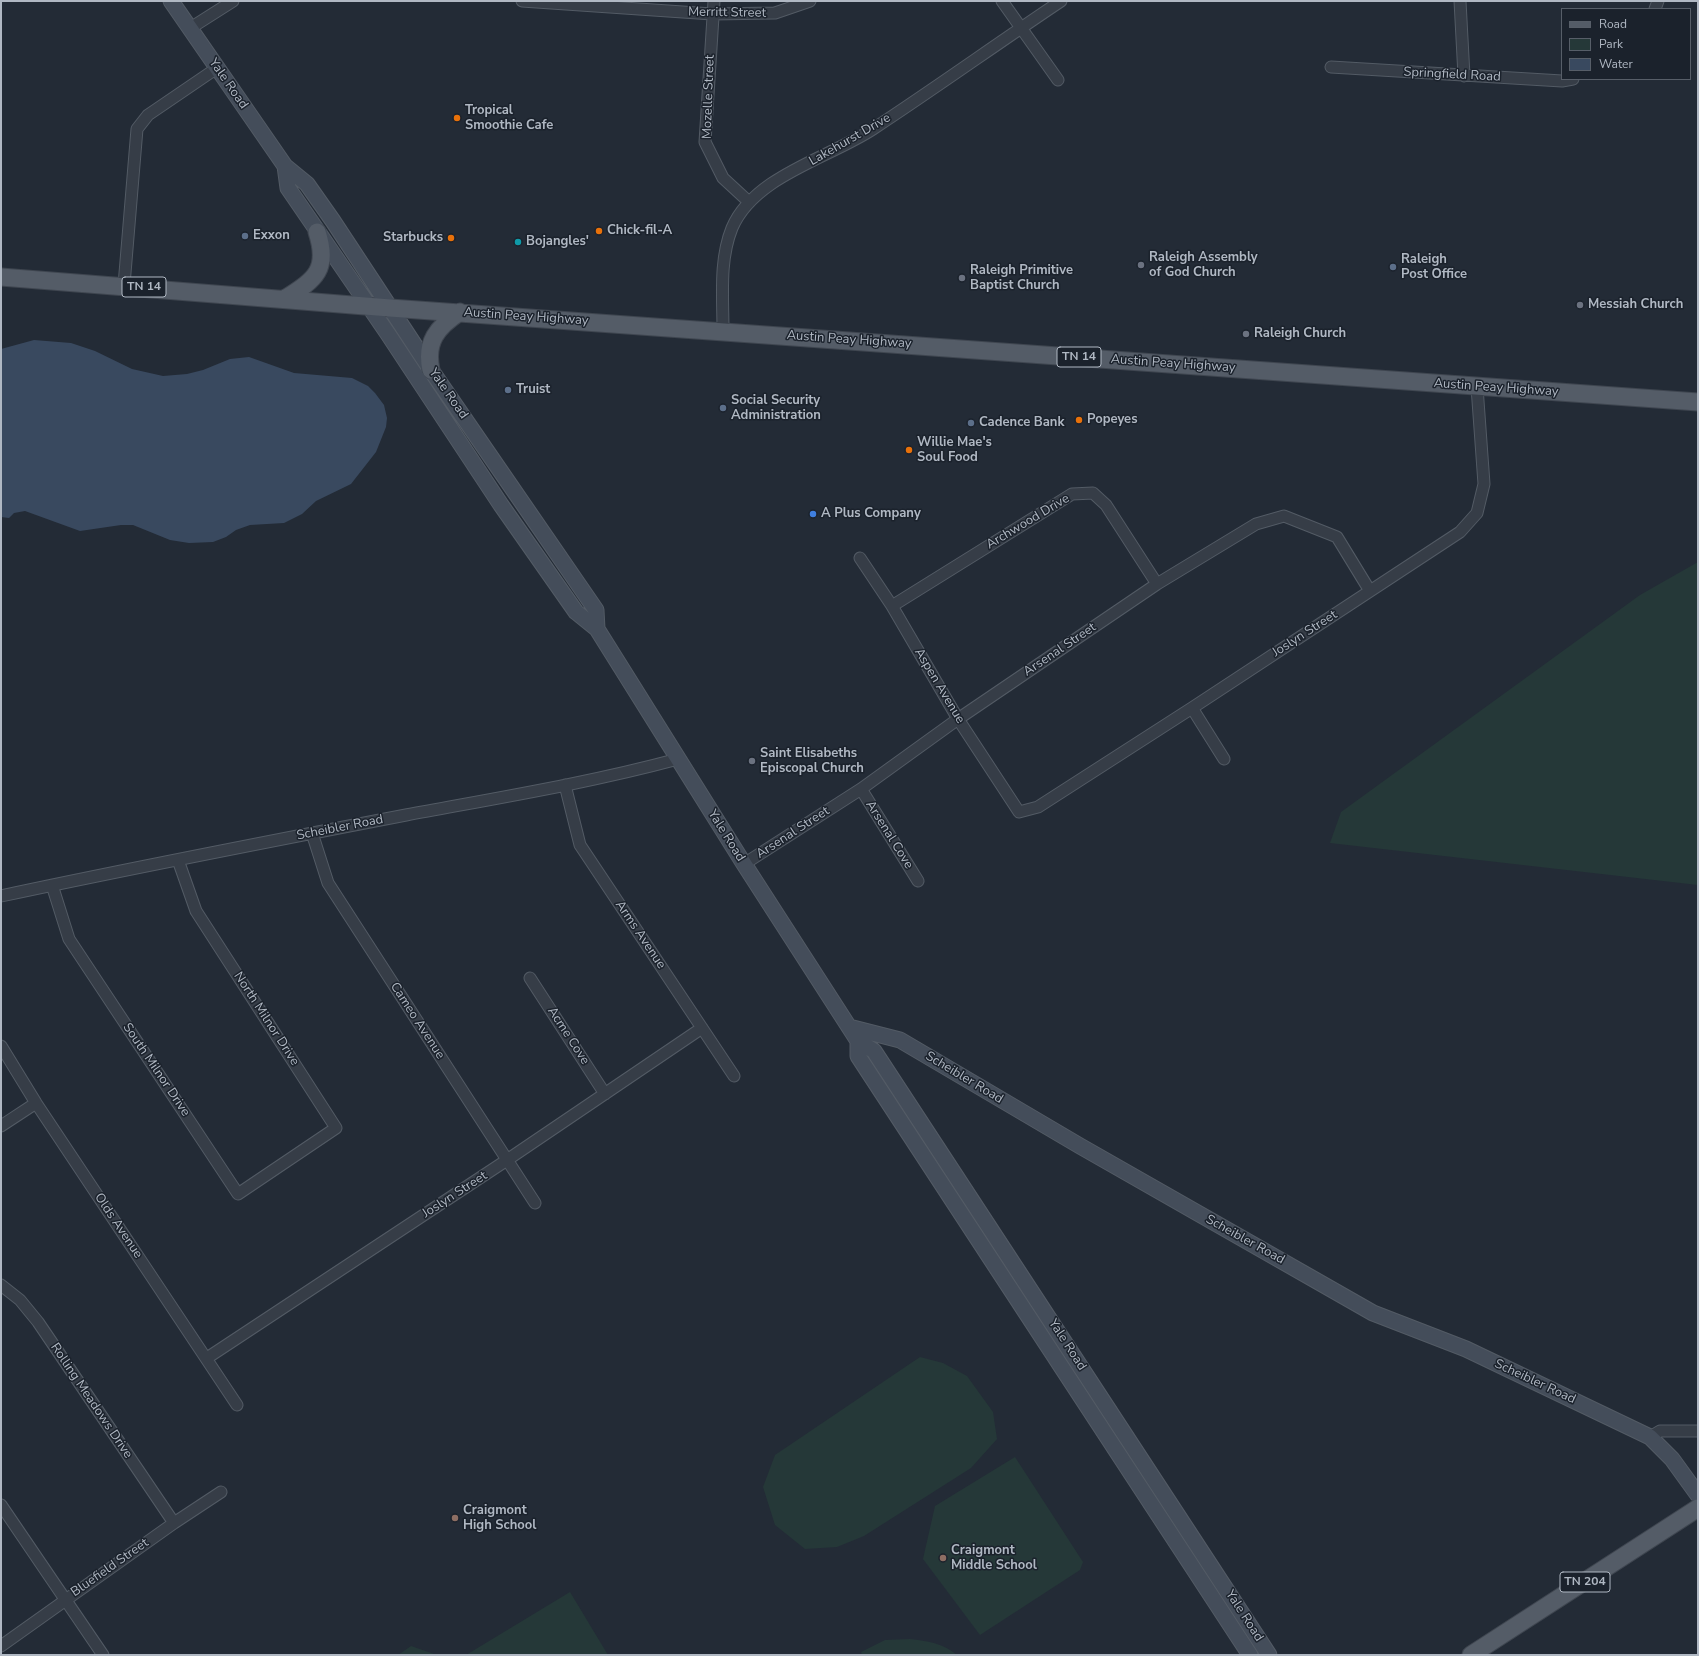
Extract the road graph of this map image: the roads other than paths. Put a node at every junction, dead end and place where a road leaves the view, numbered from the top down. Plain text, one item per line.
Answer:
1 (171, 1) edge
2 (233, 1) edge
3 (522, 1) edge
4 (714, 1) edge
5 (810, 1) edge
6 (1002, 1) edge
7 (1061, 1) edge
8 (1460, 1) edge
9 (574, 3) edge
10 (712, 14) junction
11 (1021, 28) junction
12 (189, 29) junction
13 (217, 68) junction
14 (1331, 68) dead end
15 (1464, 76) junction
16 (1058, 80) dead end
17 (1568, 80) edge
18 (285, 166) junction
19 (749, 202) junction
20 (317, 232) junction
21 (1, 277) edge
22 (124, 285) junction
23 (286, 298) junction
24 (368, 305) junction
25 (390, 308) junction
26 (460, 312) junction
27 (723, 331) junction
28 (431, 370) junction
29 (1477, 387) junction
30 (1698, 402) edge
31 (860, 558) dead end
32 (1157, 584) junction
33 (1370, 591) junction
34 (892, 606) junction
35 (597, 629) junction
36 (1192, 708) junction
37 (958, 719) junction
38 (678, 759) junction
39 (1224, 759) dead end
40 (565, 785) junction
41 (861, 789) junction
42 (1019, 812) joint
43 (312, 833) junction
44 (178, 860) junction
45 (744, 864) junction
46 (918, 881) dead end
47 (52, 885) junction
48 (1, 896) edge
49 (530, 978) dead end
50 (849, 1027) junction
51 (702, 1028) junction
52 (858, 1041) junction
53 (1, 1046) edge
54 (734, 1076) dead end
55 (605, 1094) junction
56 (36, 1102) junction
57 (1, 1126) edge
58 (292, 1158) joint
59 (507, 1160) junction
60 (535, 1203) dead end
61 (1, 1285) edge
62 (207, 1358) junction
63 (237, 1405) dead end
64 (1698, 1431) edge
65 (1650, 1437) junction
66 (221, 1492) dead end
67 (1698, 1495) edge
68 (1, 1505) edge
69 (1698, 1508) edge
70 (174, 1522) junction
71 (66, 1599) junction
72 (1, 1646) edge
73 (103, 1655) edge
74 (1250, 1655) edge
75 (1269, 1655) edge
76 (1471, 1655) edge

1 - 12 main road, Yale Road
2 - 12 street
3 - 9 street, Merritt Street
4 - 10 street, Mozelle Street
5 - 10 street, Merritt Street
6 - 11 street
7 - 11 street, Lakehurst Drive
8 - 15 street
9 - 10 street, Merritt Street
10 - 19 street, Mozelle Street
11 - 16 street
11 - 19 street, Lakehurst Drive
12 - 13 main road, Yale Road
13 - 18 main road, Yale Road
13 - 22 street
14 - 15 street, Springfield Road
15 - 17 street, Springfield Road
18 - 20 main road, Yale Road
18 - 25 main road, Yale Road
19 - 27 street, Lakehurst Drive
20 - 23 main road
20 - 24 main road, Yale Road
21 - 22 main road, Austin Peay Highway / TN 14
22 - 23 main road, Austin Peay Highway / TN 14
23 - 24 main road, Austin Peay Highway / TN 14
24 - 25 main road, Austin Peay Highway / TN 14
24 - 35 main road, Yale Road
25 - 26 main road, Austin Peay Highway / TN 14
25 - 28 main road, Yale Road
26 - 27 main road, Austin Peay Highway / TN 14
26 - 28 main road
27 - 29 main road, Austin Peay Highway / TN 14
28 - 35 main road, Yale Road
29 - 30 main road, Austin Peay Highway / TN 14
29 - 33 street, Joslyn Street
31 - 34 street, Aspen Avenue
32 - 33 street, Arsenal Street
32 - 34 street, Archwood Drive
32 - 37 street, Arsenal Street
33 - 36 street, Joslyn Street
34 - 37 street, Aspen Avenue
35 - 38 main road, Yale Road
36 - 39 street
36 - 42 street, Joslyn Street
37 - 41 street, Arsenal Street
37 - 42 street, Aspen Avenue
38 - 40 street, Scheibler Road
38 - 45 main road, Yale Road
40 - 43 street, Scheibler Road
40 - 51 street, Arms Avenue
41 - 45 street, Arsenal Street
41 - 46 street, Arsenal Cove
43 - 44 street, Scheibler Road
43 - 59 street, Cameo Avenue
44 - 47 street, Scheibler Road
44 - 58 street, North Milnor Drive
45 - 50 main road, Yale Road
47 - 48 street, Scheibler Road
47 - 58 street, South Milnor Drive
49 - 55 street, Acme Cove
50 - 52 main road, Yale Road
50 - 65 main road, Scheibler Road
51 - 54 street, Arms Avenue
51 - 55 street, Joslyn Street
52 - 74 main road, Yale Road
52 - 75 main road, Yale Road
53 - 56 street, Olds Avenue
55 - 59 street, Joslyn Street
56 - 57 street
56 - 62 street, Olds Avenue
59 - 60 street, Cameo Avenue
59 - 62 street, Joslyn Street
61 - 70 street, Rolling Meadows Drive
62 - 63 street, Olds Avenue
64 - 65 street
65 - 67 main road, Scheibler Road
66 - 70 street, Bluefield Street
68 - 71 street
69 - 76 main road, TN 204
70 - 71 street, Bluefield Street
71 - 72 street, Bluefield Street
71 - 73 street

